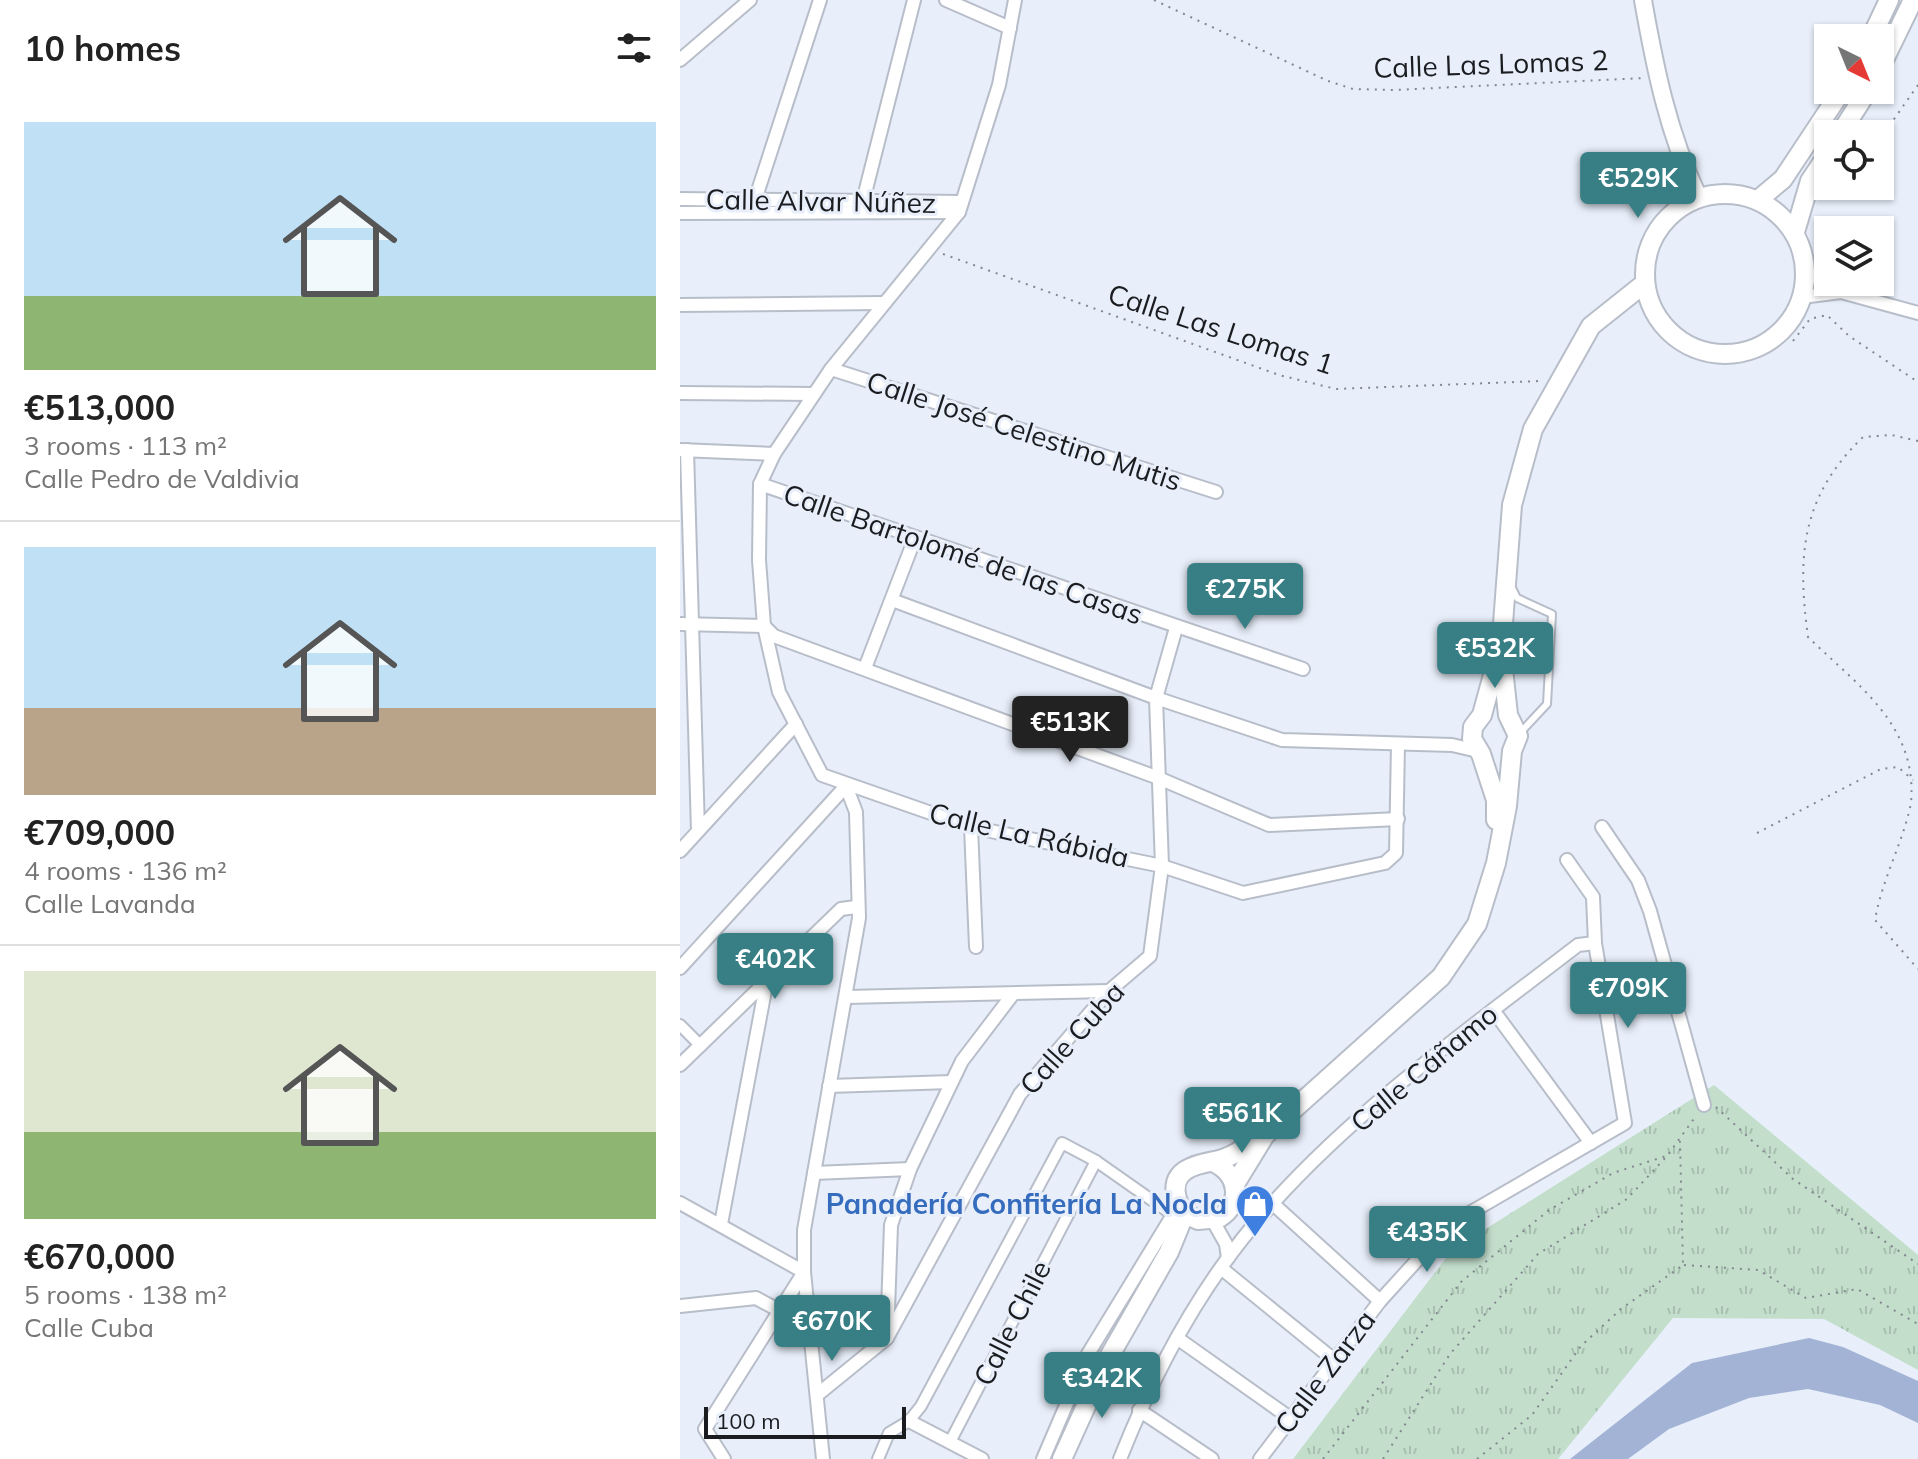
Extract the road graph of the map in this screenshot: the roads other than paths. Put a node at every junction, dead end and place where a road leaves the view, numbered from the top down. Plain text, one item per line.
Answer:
1 (750, 0) edge
2 (820, 0) edge
3 (914, 0) edge
4 (946, 0) edge
5 (1015, 0) edge
6 (1643, 0) edge
7 (1889, 0) edge
8 (1913, 0) edge
9 (1878, 24) edge
10 (1010, 28) junction
11 (1894, 39) edge
12 (680, 60) edge
13 (1833, 104) edge
14 (1814, 175) edge
15 (1698, 196) junction
16 (680, 199) edge
17 (755, 200) junction
18 (1758, 200) junction
19 (863, 201) junction
20 (961, 207) junction
21 (680, 213) edge
22 (1795, 232) junction
23 (1806, 272) junction
24 (1814, 277) edge
25 (1645, 283) junction
26 (1814, 295) edge
27 (1856, 296) edge
28 (1802, 297) junction
29 (884, 303) junction
30 (680, 305) edge
31 (1652, 309) junction
32 (1918, 313) edge
33 (1605, 316) junction
34 (831, 369) junction
35 (680, 393) edge
36 (814, 394) junction
37 (683, 450) edge
38 (774, 454) junction
39 (760, 484) junction
40 (1216, 492) dead end
41 (915, 538) junction
42 (1505, 575) junction
43 (892, 600) junction
44 (685, 625) edge
45 (764, 626) junction
46 (1176, 628) junction
47 (1501, 650) junction
48 (865, 668) junction
49 (1303, 669) dead end
50 (1156, 698) junction
51 (1508, 715) junction
52 (1476, 723) junction
53 (796, 724) junction
54 (1515, 743) junction
55 (1398, 744) junction
56 (1452, 745) junction
57 (1480, 752) junction
58 (1156, 777) junction
59 (846, 786) junction
60 (1398, 819) junction
61 (971, 827) junction
62 (1602, 827) dead end
63 (698, 831) junction
64 (680, 851) edge
65 (1567, 860) dead end
66 (1496, 863) junction
67 (1162, 866) junction
68 (856, 907) junction
69 (1595, 943) junction
70 (976, 947) dead end
71 (680, 968) edge
72 (766, 985) junction
73 (1109, 991) junction
74 (1013, 994) junction
75 (846, 997) junction
76 (1493, 1010) junction
77 (680, 1025) edge
78 (701, 1046) junction
79 (682, 1064) edge
80 (680, 1077) edge
81 (951, 1082) junction
82 (829, 1086) junction
83 (1704, 1105) road end
84 (1265, 1135) junction
85 (1591, 1143) junction
86 (1096, 1161) junction
87 (1213, 1162) junction
88 (910, 1169) junction
89 (814, 1173) junction
90 (1236, 1189) junction
91 (680, 1203) edge
92 (1270, 1207) junction
93 (1179, 1211) junction
94 (1207, 1221) junction
95 (721, 1224) junction
96 (1169, 1252) junction
97 (1224, 1263) junction
98 (804, 1272) junction
99 (1380, 1301) junction
100 (680, 1306) edge
101 (780, 1311) junction
102 (887, 1338) junction
103 (1177, 1338) junction
104 (1334, 1360) junction
105 (817, 1395) junction
106 (1139, 1410) junction
107 (1290, 1418) junction
108 (909, 1421) junction
109 (950, 1442) junction
110 (724, 1459) edge
111 (823, 1459) edge
112 (878, 1459) edge
113 (982, 1459) edge
114 (1043, 1459) edge
115 (1062, 1459) edge
116 (1120, 1459) edge
117 (1212, 1459) edge
118 (1260, 1459) edge

1 - 12 street
2 - 17 street
3 - 19 street
4 - 10 street
5 - 10 street
6 - 15 street
7 - 9 main road
8 - 11 main road
10 - 20 street
13 - 18 main road
14 - 22 main road
15 - 18 main road
15 - 25 main road
16 - 17 street, Calle Alvar Núñez
17 - 19 street, Calle Alvar Núñez
18 - 22 main road
19 - 20 street, Calle Alvar Núñez
20 - 21 street, Calle Alvar Núñez
20 - 29 street
22 - 23 main road
23 - 24 street
23 - 28 main road
25 - 31 main road
25 - 33 main road
26 - 28 street
27 - 32 street
28 - 31 main road
29 - 30 street
29 - 34 street
31 - 33 main road
33 - 42 main road
34 - 36 street
34 - 40 street, Calle José Celestino Mutis
35 - 36 street
36 - 38 street
37 - 38 street
37 - 44 street
38 - 39 street
39 - 41 street, Calle Bartolomé de las Casas
39 - 45 street, Calle La Rábida
41 - 43 street
41 - 46 street, Calle Bartolomé de las Casas
42 - 47 main road
42 - 54 lane
43 - 48 street
43 - 50 street
44 - 45 street
44 - 63 street
45 - 48 street
45 - 53 street, Calle La Rábida
46 - 49 street, Calle Bartolomé de las Casas
46 - 50 street, Calle Cuba
47 - 51 main road
47 - 52 main road
48 - 58 street
50 - 55 street
50 - 58 street, Calle Cuba
51 - 52 main road
51 - 54 main road
52 - 56 street
52 - 57 main road
53 - 59 street, Calle La Rábida
53 - 63 street
54 - 57 main road
54 - 66 main road
55 - 56 street
55 - 60 street, Calle La Rábida
56 - 57 street
57 - 66 main road
58 - 60 street
58 - 67 street, Calle Cuba
59 - 61 street, Calle La Rábida
59 - 68 street
59 - 71 street
60 - 67 street, Calle La Rábida
61 - 67 street, Calle La Rábida
61 - 70 street
62 - 83 street
63 - 64 street
65 - 69 street
66 - 84 main road
67 - 73 street, Calle Cuba
68 - 72 street
68 - 75 street
69 - 76 street, Calle Cáñamo
69 - 85 street, Calle Zarza
72 - 78 street
72 - 95 street
73 - 74 street
73 - 102 street, Calle Cuba
74 - 75 street
74 - 81 street
75 - 82 street
76 - 85 street
76 - 92 street, Calle Cáñamo
77 - 78 street
78 - 79 street
79 - 80 street
81 - 82 street
81 - 88 street
82 - 89 street
84 - 87 main road
84 - 90 main road
85 - 99 street, Calle Zarza
86 - 93 street
86 - 108 street
86 - 109 street, Calle Chile
87 - 90 main road
87 - 93 main road
88 - 89 street
88 - 102 street
89 - 98 street
90 - 92 street
90 - 94 main road
91 - 95 street
92 - 97 street, Calle Cáñamo
92 - 99 street
93 - 94 main road
93 - 96 main road
93 - 114 street
94 - 96 main road
94 - 97 street
95 - 98 street
96 - 115 main road
97 - 103 street, Calle Cáñamo
97 - 104 street
98 - 101 street
98 - 105 street
99 - 104 street, Calle Zarza
100 - 101 street
101 - 110 street
102 - 105 street, Calle Cuba
103 - 106 street, Calle Cáñamo
103 - 107 street
104 - 107 street, Calle Zarza
105 - 111 street
106 - 116 street, Calle Cáñamo
106 - 117 street
107 - 118 street, Calle Zarza
108 - 109 street
108 - 112 street
109 - 113 street

